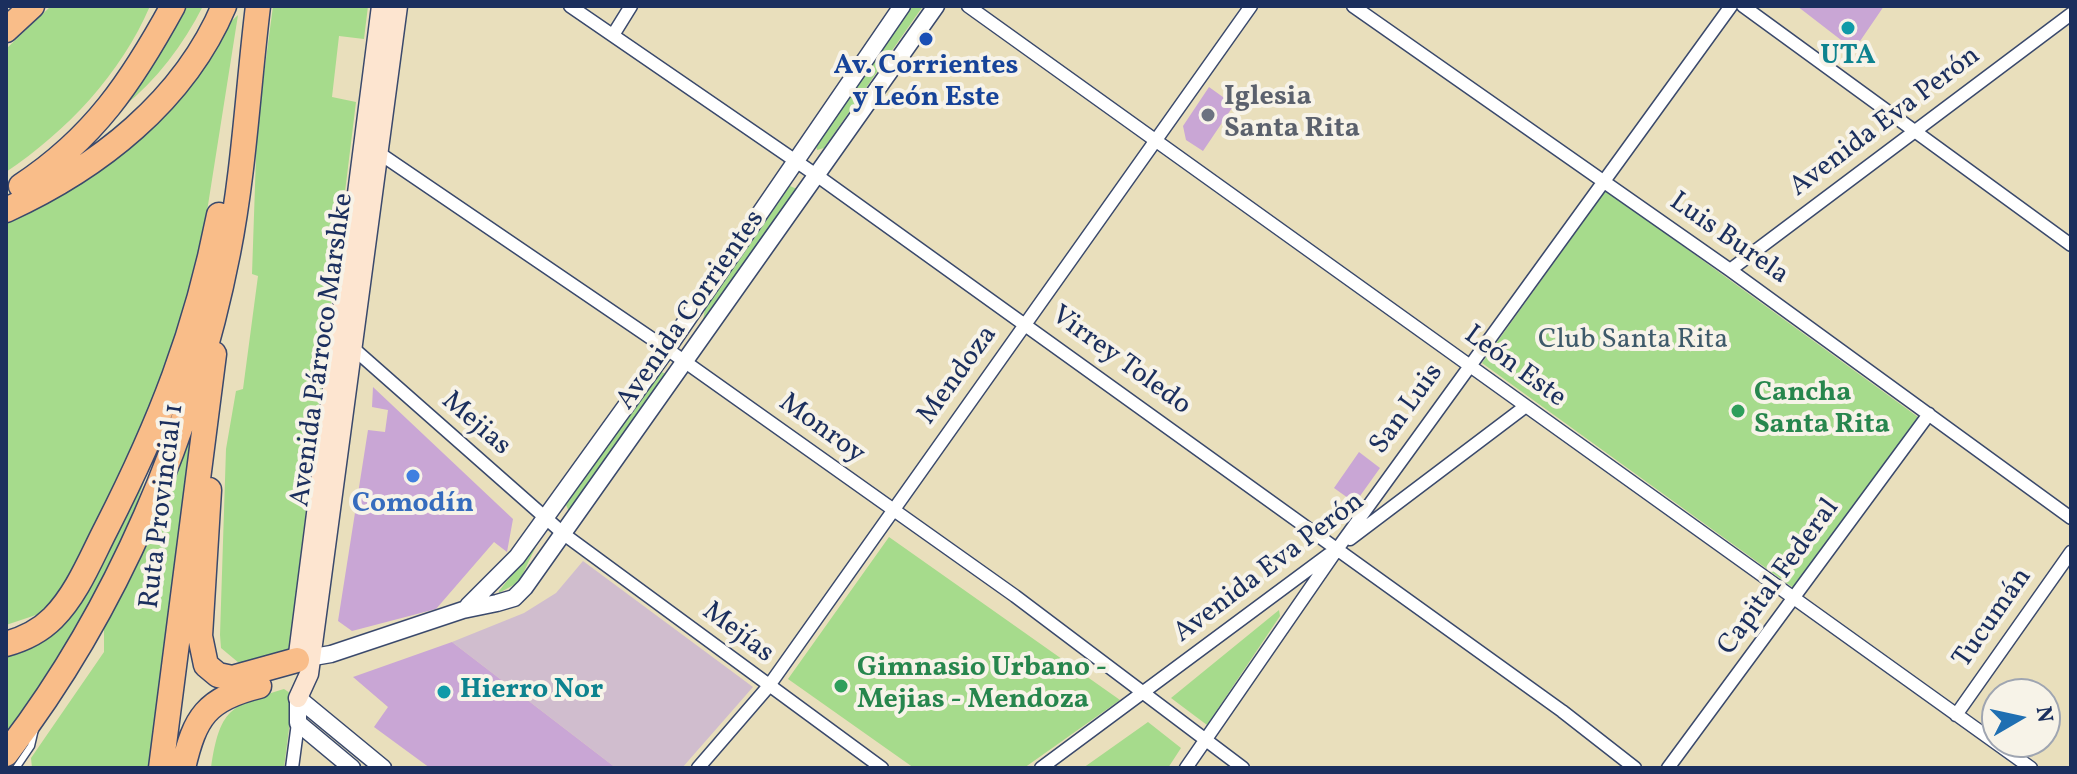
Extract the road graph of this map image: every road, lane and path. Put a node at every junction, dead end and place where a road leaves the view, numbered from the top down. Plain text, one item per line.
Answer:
1 (32, 6) edge
2 (173, 6) edge
3 (224, 6) edge
4 (258, 6) edge
5 (381, 6) edge
6 (398, 6) edge
7 (570, 6) edge
8 (631, 6) edge
9 (902, 6) edge
10 (936, 6) edge
11 (968, 6) edge
12 (1251, 6) edge
13 (1353, 6) edge
14 (1731, 6) edge
15 (1743, 6) edge
16 (2070, 17) edge
17 (6, 30) edge
18 (613, 35) junction
19 (253, 42) junction
20 (1916, 130) junction
21 (1155, 142) junction
22 (370, 149) junction
23 (794, 161) junction
24 (819, 177) junction
25 (1604, 181) junction
26 (6, 196) edge
27 (6, 210) edge
28 (2071, 245) edge
29 (228, 252) junction
30 (1730, 270) junction
31 (1026, 325) junction
32 (354, 349) junction
33 (667, 349) junction
34 (687, 363) junction
35 (1470, 366) junction
36 (1526, 406) junction
37 (1929, 414) junction
38 (203, 431) junction
39 (891, 510) junction
40 (543, 517) junction
41 (2071, 518) edge
42 (565, 535) junction
43 (1338, 548) junction
44 (2071, 552) edge
45 (1795, 600) junction
46 (463, 610) junction
47 (6, 644) edge
48 (302, 673) junction
49 (768, 687) junction
50 (1143, 694) junction
51 (38, 711) junction
52 (1956, 715) junction
53 (298, 723) junction
54 (1205, 741) junction
55 (6, 754) edge
56 (16, 768) edge
57 (161, 768) edge
58 (183, 768) edge
59 (292, 768) edge
60 (352, 768) edge
61 (383, 768) edge
62 (698, 768) edge
63 (882, 768) edge
64 (1041, 768) edge
65 (1186, 768) edge
66 (1243, 768) edge
67 (1635, 768) edge
68 (1668, 768) edge
69 (2031, 768) edge

1 - 17 highway
2 - 26 highway
3 - 27 highway
4 - 19 highway
5 - 22 main road, Avenida Párroco Marshke
6 - 22 main road, Avenida Párroco Marshke
7 - 18 street, Virrey Toledo
8 - 18 street
9 - 23 street, Avenida Corrientes
10 - 24 street, Avenida Corrientes
11 - 21 street, León Este
12 - 21 street, Mendoza
13 - 25 street, Luis Burela
14 - 25 street, San Luis
15 - 20 street
16 - 20 street, Avenida Eva Perón
18 - 23 street, Virrey Toledo
19 - 29 highway
19 - 47 highway
20 - 28 street
20 - 30 street, Avenida Eva Perón
21 - 31 street, Mendoza
21 - 35 street, León Este
22 - 32 main road, Avenida Párroco Marshke
22 - 33 street, Monroy
22 - 48 main road, Avenida Párroco Marshke
23 - 24 street, Virrey Toledo
23 - 33 street, Avenida Corrientes
24 - 31 street, Virrey Toledo
24 - 34 street, Avenida Corrientes
25 - 30 street, Luis Burela
25 - 35 street, San Luis
29 - 38 highway, Ruta Provincial 1
29 - 51 highway
30 - 37 street, Luis Burela
31 - 39 street, Mendoza
31 - 43 street, Virrey Toledo
32 - 40 street, Mejias
32 - 48 main road, Avenida Párroco Marshke
33 - 34 street, Monroy
33 - 40 street, Avenida Corrientes
34 - 39 street, Monroy
34 - 42 street, Avenida Corrientes
35 - 36 street, León Este
35 - 43 street, San Luis
36 - 43 street, Avenida Eva Perón
36 - 45 street, León Este
37 - 41 street, Luis Burela
37 - 45 street, Capital Federal
38 - 48 highway
38 - 57 highway, Ruta Provincial 1
39 - 49 street, Mendoza
39 - 50 street, Monroy
40 - 42 street, Mejias
40 - 46 street, Avenida Corrientes
42 - 46 street, Avenida Corrientes
42 - 49 street, Mejías
43 - 50 street, Avenida Eva Perón
43 - 54 street, San Luis
43 - 67 street, Virrey Toledo
44 - 52 street, Tucumán
45 - 52 street, León Este
45 - 68 street, Capital Federal
46 - 48 street, Avenida Corrientes
48 - 53 street, Avenida Párroco Marshke
48 - 58 highway
48 - 61 street
49 - 62 street, Mendoza
49 - 63 street, Mejías
50 - 54 street, Monroy
50 - 64 street, Avenida Eva Perón
51 - 55 highway
51 - 56 lane
52 - 69 street, León Este
53 - 59 street, Avenida Párroco Marshke
53 - 60 street
54 - 65 street, San Luis
54 - 66 street, Monroy

